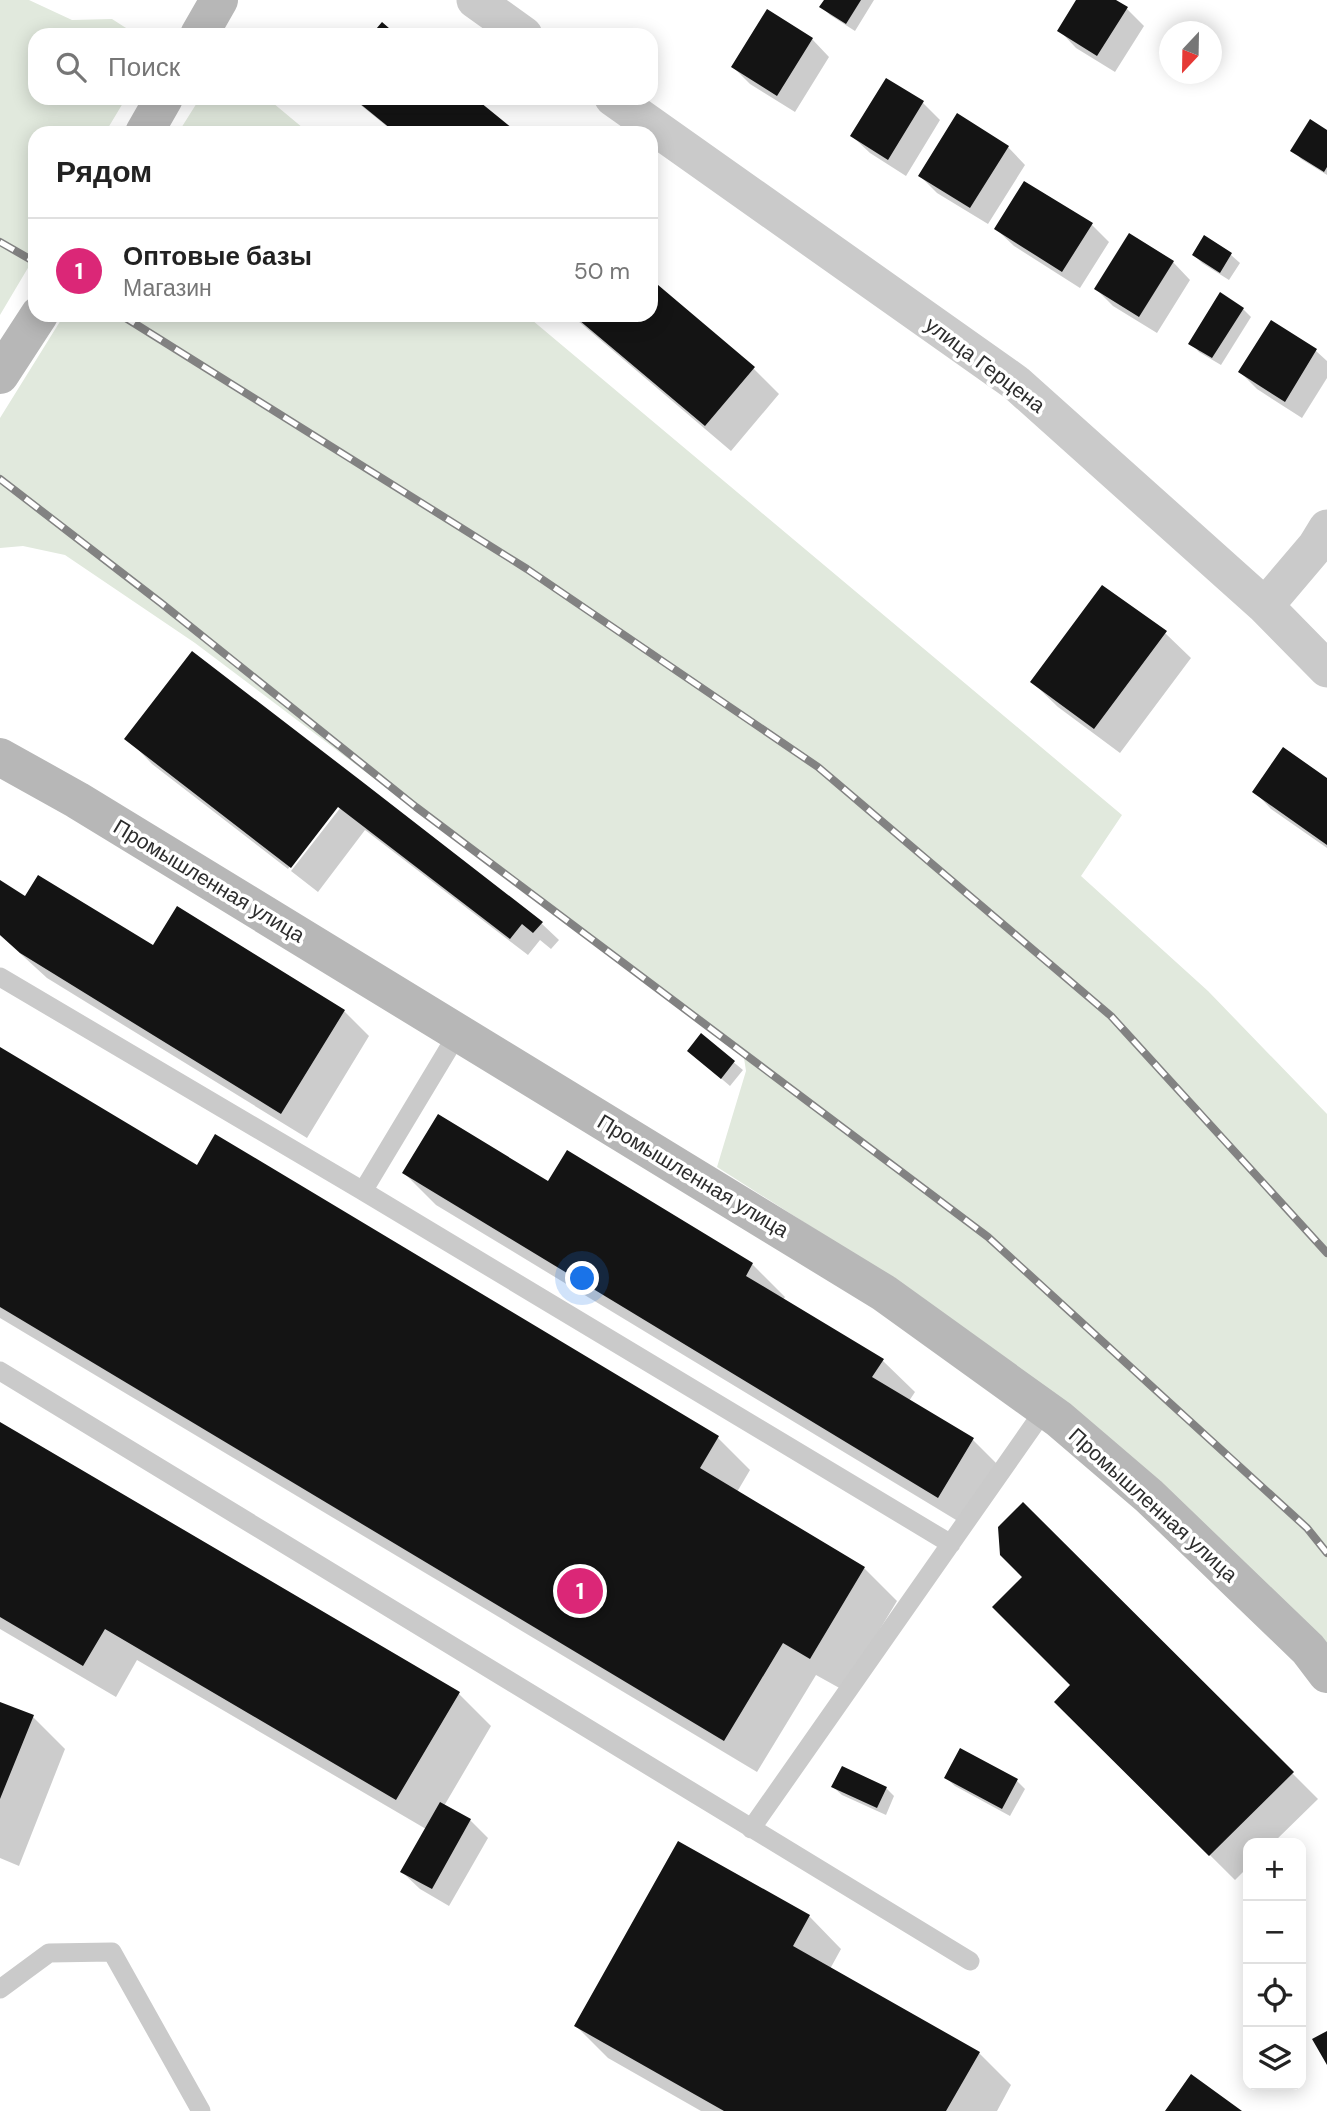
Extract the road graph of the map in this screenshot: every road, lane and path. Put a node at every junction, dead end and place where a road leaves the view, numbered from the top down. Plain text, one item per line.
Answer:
1 (219, 0) edge
2 (475, 0) edge
3 (203, 28) edge
4 (514, 28) edge
5 (160, 105) edge
6 (623, 105) edge
7 (148, 126) edge
8 (653, 126) edge
9 (658, 130) edge
10 (34, 322) edge
11 (0, 375) edge
12 (1327, 528) edge
13 (1265, 606) junction
14 (1327, 669) edge
15 (0, 757) edge
16 (0, 977) edge
17 (458, 1033) junction
18 (363, 1191) junction
19 (0, 1371) edge
20 (1045, 1409) junction
21 (951, 1544) junction
22 (1327, 1674) edge
23 (751, 1829) junction
24 (970, 1961) dead end
25 (0, 1989) edge
26 (201, 2111) edge

1 - 3 street
2 - 4 street
5 - 7 street
6 - 8 street, улица Герцена
9 - 13 street, улица Герцена
10 - 11 street
12 - 13 street
13 - 14 street, улица Герцена
15 - 17 street, Промышленная улица
16 - 18 lane
17 - 18 lane
17 - 20 street, Промышленная улица
18 - 21 lane
19 - 23 lane
20 - 21 lane
20 - 22 street, Промышленная улица
21 - 23 lane
23 - 24 lane
25 - 26 lane

